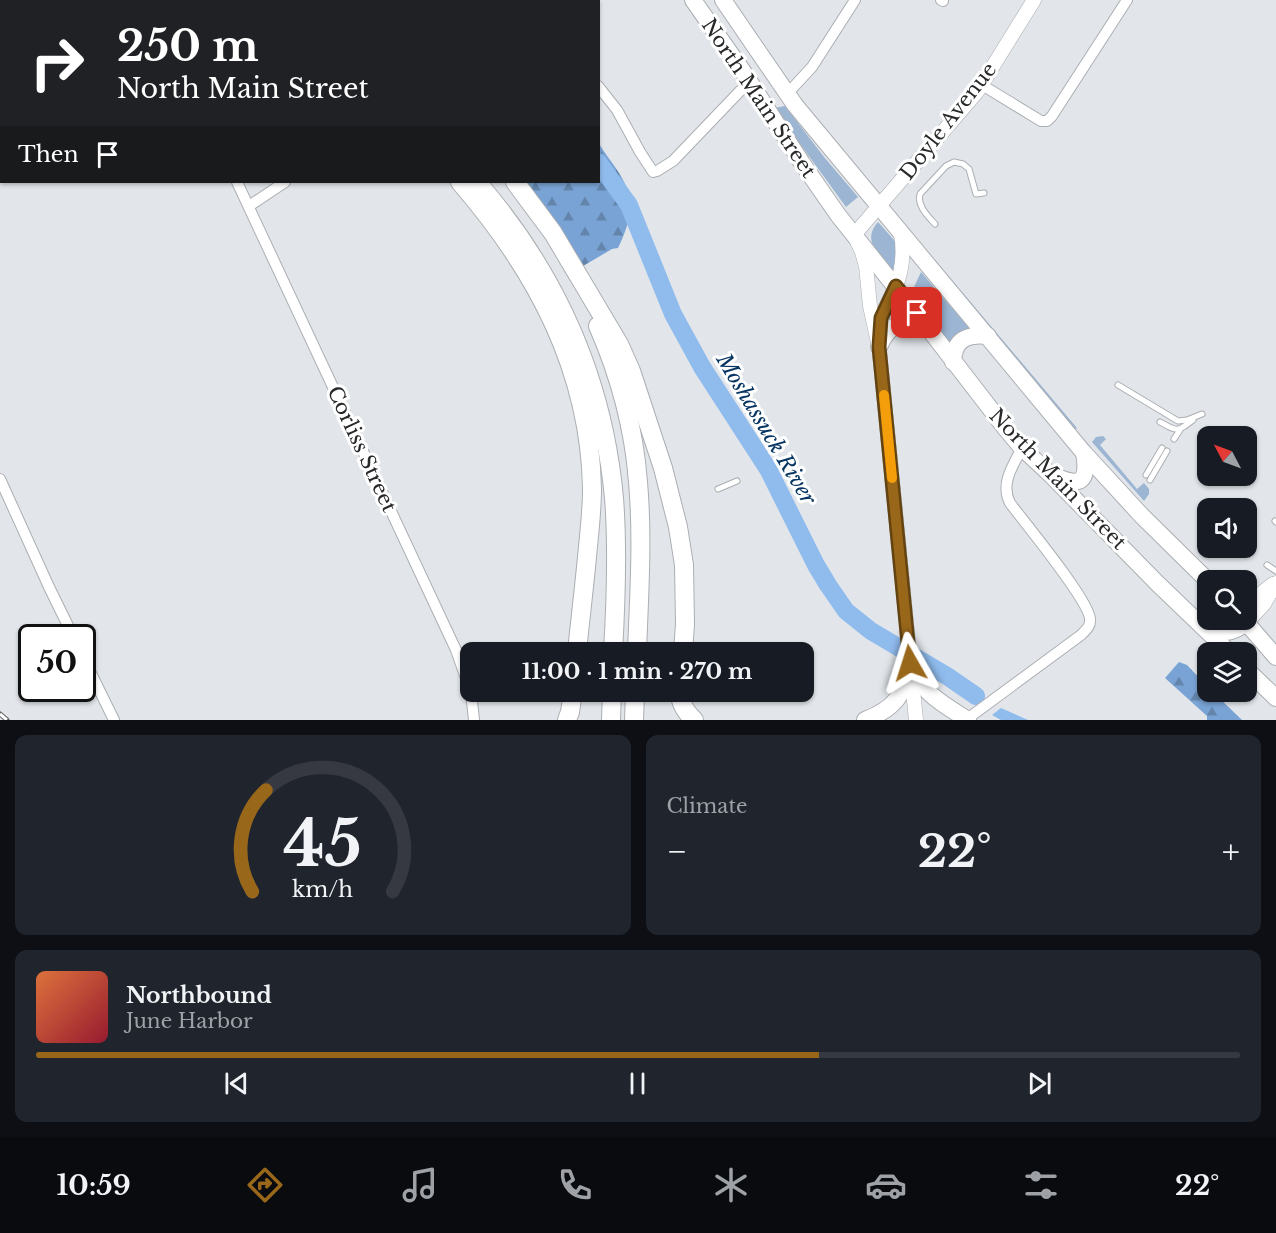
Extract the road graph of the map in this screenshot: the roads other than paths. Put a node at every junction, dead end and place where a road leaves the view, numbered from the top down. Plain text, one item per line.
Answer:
1 (693, 0) edge
2 (723, 0) edge
3 (855, 0) edge
4 (1034, 0) edge
5 (1127, 0) edge
6 (751, 84) junction
7 (982, 85) junction
8 (600, 89) edge
9 (787, 94) junction
10 (238, 183) edge
11 (284, 183) edge
12 (461, 183) edge
13 (478, 183) edge
14 (516, 183) edge
15 (984, 193) dead end
16 (249, 206) junction
17 (879, 206) junction
18 (935, 224) dead end
19 (901, 233) junction
20 (854, 235) junction
21 (573, 266) junction
22 (896, 286) junction
23 (925, 324) junction
24 (988, 336) junction
25 (879, 347) junction
26 (953, 362) junction
27 (1118, 386) dead end
28 (1160, 422) dead end
29 (1177, 430) junction
30 (1172, 438) dead end
31 (1022, 447) junction
32 (1165, 449) dead end
33 (1084, 453) junction
34 (1052, 475) junction
35 (1148, 478) dead end
36 (0, 479) edge
37 (737, 482) dead end
38 (718, 489) dead end
39 (1267, 565) dead end
40 (1197, 570) edge
41 (1276, 571) edge
42 (1276, 582) edge
43 (1257, 594) edge
44 (1257, 610) edge
45 (1197, 622) edge
46 (67, 624) edge
47 (1205, 630) edge
48 (1211, 630) edge
49 (1237, 630) edge
50 (1254, 630) edge
51 (578, 642) edge
52 (614, 642) edge
53 (637, 642) edge
54 (684, 642) edge
55 (1218, 642) edge
56 (1274, 654) edge
57 (910, 663) junction
58 (1257, 680) edge
59 (96, 683) edge
60 (1276, 698) edge
61 (572, 702) edge
62 (612, 702) edge
63 (635, 702) edge
64 (681, 702) edge
65 (634, 717) edge
66 (611, 718) edge
67 (968, 719) edge
68 (114, 720) edge
69 (474, 720) edge
70 (567, 720) edge
71 (694, 720) edge
72 (865, 720) edge
73 (916, 720) edge

1 - 6 main road, North Main Street
2 - 9 main road, North Main Street
3 - 9 street
4 - 7 main road, Doyle Avenue
5 - 7 street
6 - 8 street
6 - 20 main road, North Main Street
7 - 17 main road, Doyle Avenue
9 - 17 main road, North Main Street
10 - 16 street, Corliss Street
11 - 16 street
12 - 51 highway
13 - 52 highway
14 - 21 highway
15 - 18 lane
16 - 69 street, Corliss Street
17 - 19 main road, North Main Street
17 - 20 main road, Doyle Avenue
19 - 22 main road
19 - 24 main road, North Main Street
20 - 22 main road, North Main Street
20 - 25 main road
21 - 53 highway
21 - 54 highway
22 - 23 main road, North Main Street
22 - 25 main road
23 - 25 main road
23 - 26 main road, North Main Street
24 - 26 main road
24 - 33 main road, North Main Street
25 - 57 main road
26 - 31 main road, North Main Street
27 - 29 lane
28 - 29 lane
29 - 30 lane
31 - 34 main road, North Main Street
31 - 67 street
32 - 35 lane
33 - 34 main road
33 - 40 main road, North Main Street
34 - 45 main road, North Main Street
36 - 46 street
37 - 38 lane
39 - 41 lane
42 - 43 main road
42 - 44 main road
47 - 55 main road, North Main Street
48 - 49 main road
50 - 56 main road
57 - 67 main road
57 - 72 main road
57 - 73 main road
58 - 60 main road
59 - 68 street
61 - 70 highway
62 - 66 highway
63 - 65 highway
64 - 71 highway

